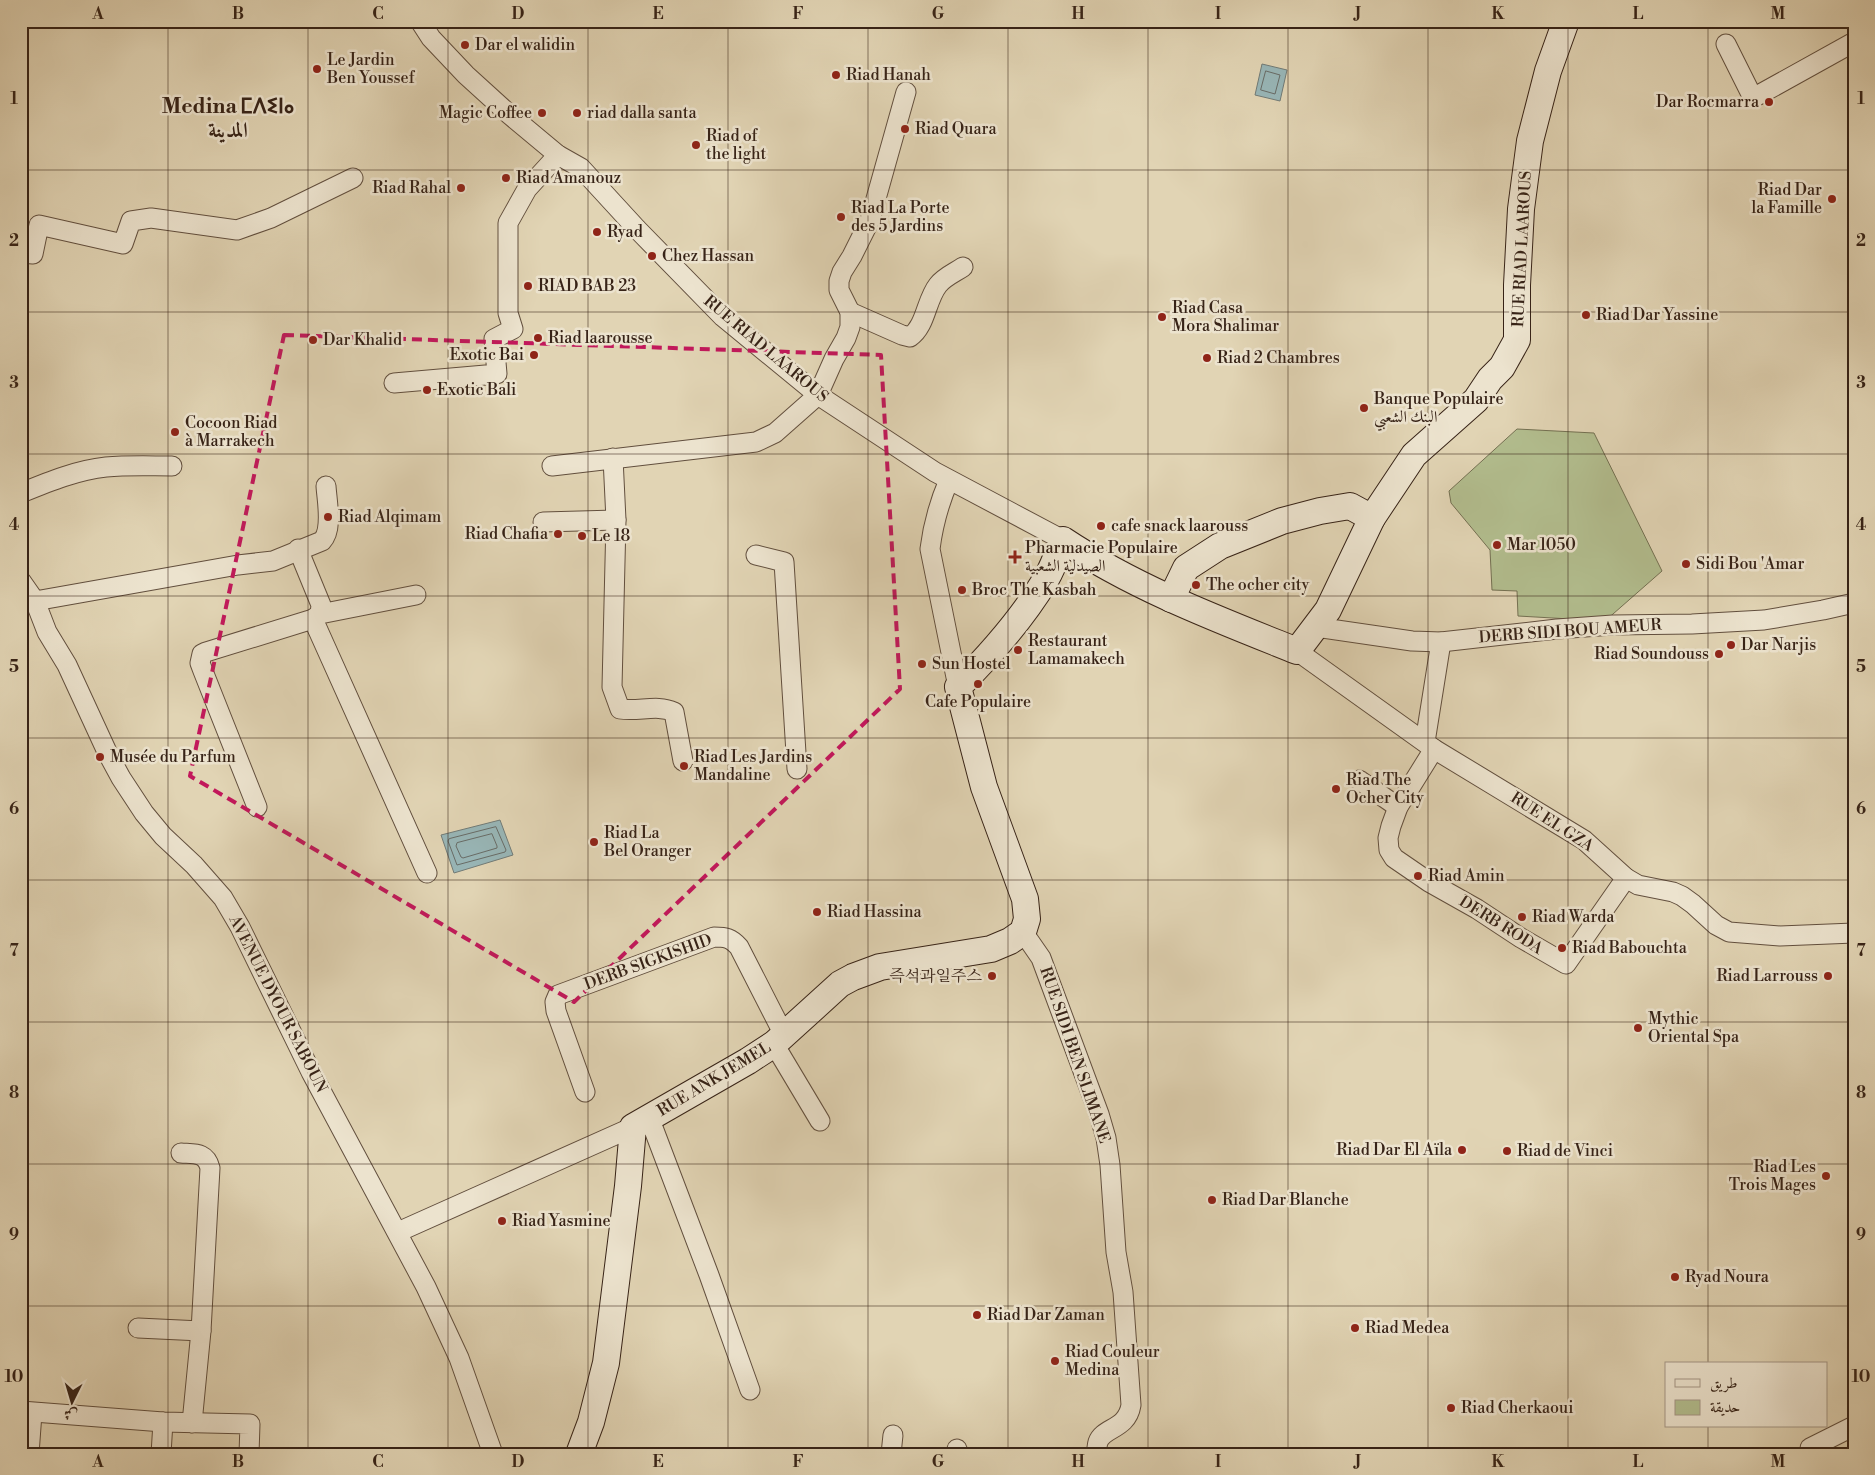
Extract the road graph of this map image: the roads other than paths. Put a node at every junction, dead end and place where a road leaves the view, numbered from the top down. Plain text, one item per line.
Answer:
1 (420, 21) edge
2 (1566, 21) edge
3 (1854, 42) edge
4 (1726, 44) dead end
5 (906, 92) dead end
6 (558, 155) junction
7 (352, 178) dead end
8 (21, 253) edge
9 (963, 267) dead end
10 (850, 312) junction
11 (394, 383) dead end
12 (818, 395) junction
13 (613, 458) junction
14 (172, 466) dead end
15 (552, 466) dead end
16 (949, 480) junction
17 (326, 486) dead end
18 (21, 493) edge
19 (1372, 518) junction
20 (616, 520) junction
21 (543, 522) dead end
22 (1063, 540) junction
23 (298, 549) junction
24 (756, 554) dead end
25 (21, 581) edge
26 (416, 594) dead end
27 (1171, 599) junction
28 (35, 601) junction
29 (1854, 603) edge
30 (317, 617) junction
31 (1316, 627) junction
32 (1441, 642) junction
33 (1297, 651) junction
34 (958, 687) junction
35 (1430, 746) junction
36 (683, 760) dead end
37 (797, 769) dead end
38 (1359, 780) dead end
39 (257, 807) dead end
40 (1398, 807) junction
41 (427, 873) dead end
42 (1626, 878) junction
43 (1023, 932) junction
44 (1854, 933) edge
45 (779, 1039) junction
46 (584, 1092) dead end
47 (820, 1121) dead end
48 (641, 1122) junction
49 (181, 1153) dead end
50 (398, 1232) junction
51 (138, 1328) dead end
52 (202, 1331) junction
53 (750, 1390) dead end
54 (27, 1412) edge
55 (163, 1422) junction
56 (192, 1423) junction
57 (1854, 1426) edge
58 (29, 1454) edge
59 (161, 1454) edge
60 (249, 1454) edge
61 (493, 1454) edge
62 (579, 1454) edge
63 (1096, 1454) edge
64 (1813, 1454) edge

1 - 6 street, RUE RIAD LAAROUS
2 - 19 street, RUE RIAD LAAROUS
3 - 4 street
5 - 10 street
6 - 11 street
6 - 12 street, RUE RIAD LAAROUS
7 - 8 street
9 - 10 street
10 - 12 street
12 - 13 street
12 - 16 street, RUE RIAD LAAROUS
13 - 15 street
13 - 20 street
14 - 18 street
16 - 22 street, RUE RIAD LAAROUS
16 - 34 street
17 - 23 street
19 - 27 street
19 - 31 street, RUE RIAD LAAROUS
20 - 21 street
20 - 36 street
22 - 27 street, RUE RIAD LAAROUS
22 - 34 street
23 - 28 street
23 - 30 street
24 - 37 street
25 - 28 street, AVENUE DYOUR SABOUN
26 - 30 street
27 - 33 street, RUE RIAD LAAROUS
28 - 50 street, AVENUE DYOUR SABOUN
29 - 32 street, DERB SIDI BOU AMEUR
30 - 39 street
30 - 41 street
31 - 32 street, DERB SIDI BOU AMEUR
31 - 33 street, RUE RIAD LAAROUS
32 - 35 street
33 - 35 street, RUE EL GZA
34 - 43 street
35 - 40 street, DERB RODA
35 - 42 street, RUE EL GZA
38 - 40 street
40 - 42 street, DERB RODA
42 - 44 street, RUE EL GZA
43 - 45 street, RUE ANK JEMEL
43 - 63 street, RUE SIDI BEN SLIMANE
45 - 46 street, DERB SIGKISHID
45 - 47 street
45 - 48 street, RUE ANK JEMEL
48 - 50 street, RUE ANK JEMEL
48 - 53 street
48 - 62 street
49 - 52 street
50 - 61 street, AVENUE DYOUR SABOUN
51 - 52 street
52 - 56 street
54 - 55 street
54 - 58 street
55 - 56 street
55 - 59 street
56 - 60 street
57 - 64 street

